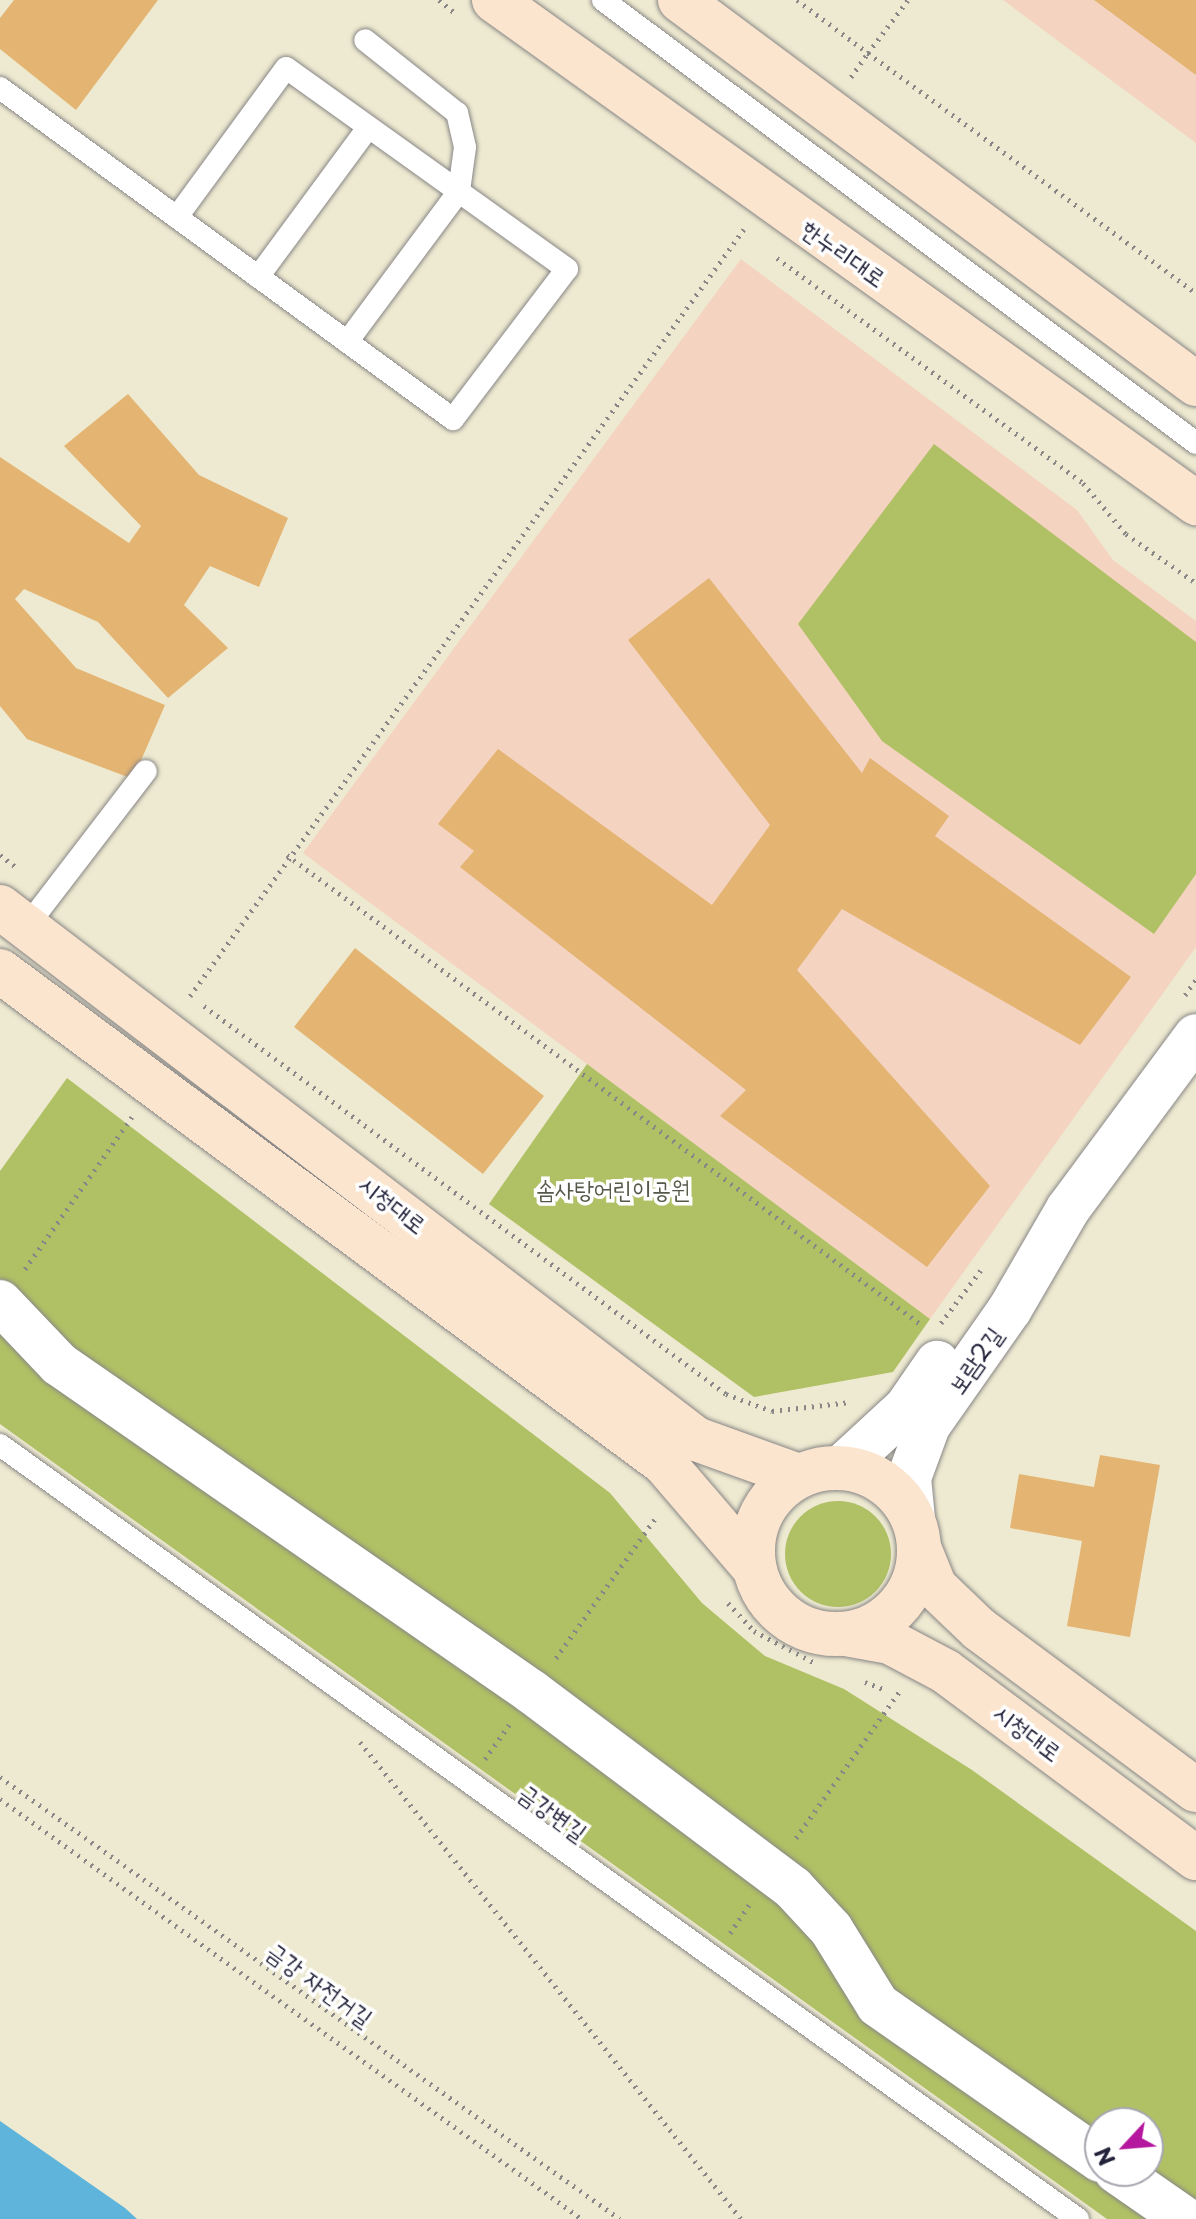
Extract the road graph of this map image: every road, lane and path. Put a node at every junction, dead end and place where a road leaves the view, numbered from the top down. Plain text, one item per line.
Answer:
1 (439, 0) edge
2 (603, 0) edge
3 (680, 0) edge
4 (797, 0) edge
5 (908, 0) edge
6 (479, 10) edge
7 (365, 40) dead end
8 (868, 53) junction
9 (0, 88) edge
10 (367, 129) junction
11 (459, 191) junction
12 (177, 217) junction
13 (729, 222) dead end
14 (742, 232) junction
15 (754, 241) dead end
16 (767, 251) dead end
17 (258, 277) junction
18 (1196, 293) edge
19 (347, 342) junction
20 (1196, 384) edge
21 (1196, 443) edge
22 (1196, 503) edge
23 (1196, 583) edge
24 (146, 771) dead end
25 (0, 855) edge
26 (287, 855) junction
27 (26, 909) edge
28 (0, 971) edge
29 (1196, 980) edge
30 (177, 987) dead end
31 (190, 996) junction
32 (1186, 1021) edge
33 (135, 1113) dead end
34 (1068, 1209) junction
35 (988, 1260) dead end
36 (1, 1302) edge
37 (858, 1401) dead end
38 (0, 1445) edge
39 (842, 1467) junction
40 (799, 1476) junction
41 (680, 1482) junction
42 (917, 1534) junction
43 (754, 1568) junction
44 (846, 1634) junction
45 (922, 1658) junction
46 (532, 1692) junction
47 (358, 1703) junction
48 (0, 1777) edge
49 (468, 1783) junction
50 (1196, 1790) edge
51 (0, 1799) edge
52 (1196, 1858) edge
53 (772, 1872) junction
54 (712, 1958) junction
55 (1084, 2149) edge
56 (1139, 2187) edge
57 (582, 2219) edge
58 (620, 2219) edge
59 (741, 2219) edge
60 (1078, 2219) edge
61 (1185, 2219) edge

1 - 6 path
2 - 21 lane
3 - 20 street
4 - 8 path
5 - 8 path
6 - 22 street, 한누리대로
7 - 11 lane
8 - 18 path
9 - 12 lane
10 - 11 lane
10 - 12 lane
10 - 17 lane
11 - 19 lane
11 - 19 lane
12 - 17 lane
13 - 14 path
14 - 15 path
14 - 26 path
16 - 23 path
17 - 19 lane
24 - 27 lane
25 - 27 path
26 - 31 path
26 - 35 path
27 - 40 street, 시청대로
28 - 41 street, 시청대로
29 - 32 path
30 - 31 path
31 - 37 path
32 - 34 street, 보람2길
33 - 36 path
34 - 39 street, 보람2길
34 - 42 street, 보람2길
36 - 46 street
38 - 47 lane, 금강변길
39 - 40 street
39 - 42 street
40 - 43 street
41 - 43 street, 시청대로
41 - 46 path
42 - 44 street
42 - 50 street
43 - 44 street
44 - 45 street, 시청대로
45 - 52 street, 시청대로
45 - 53 path
46 - 49 path
46 - 53 street
47 - 49 lane, 금강변길
47 - 59 path
48 - 58 path, 금강 자전거길
49 - 54 lane, 금강변길
51 - 57 path
53 - 54 path
53 - 55 street
54 - 60 lane, 금강변길
56 - 61 street

